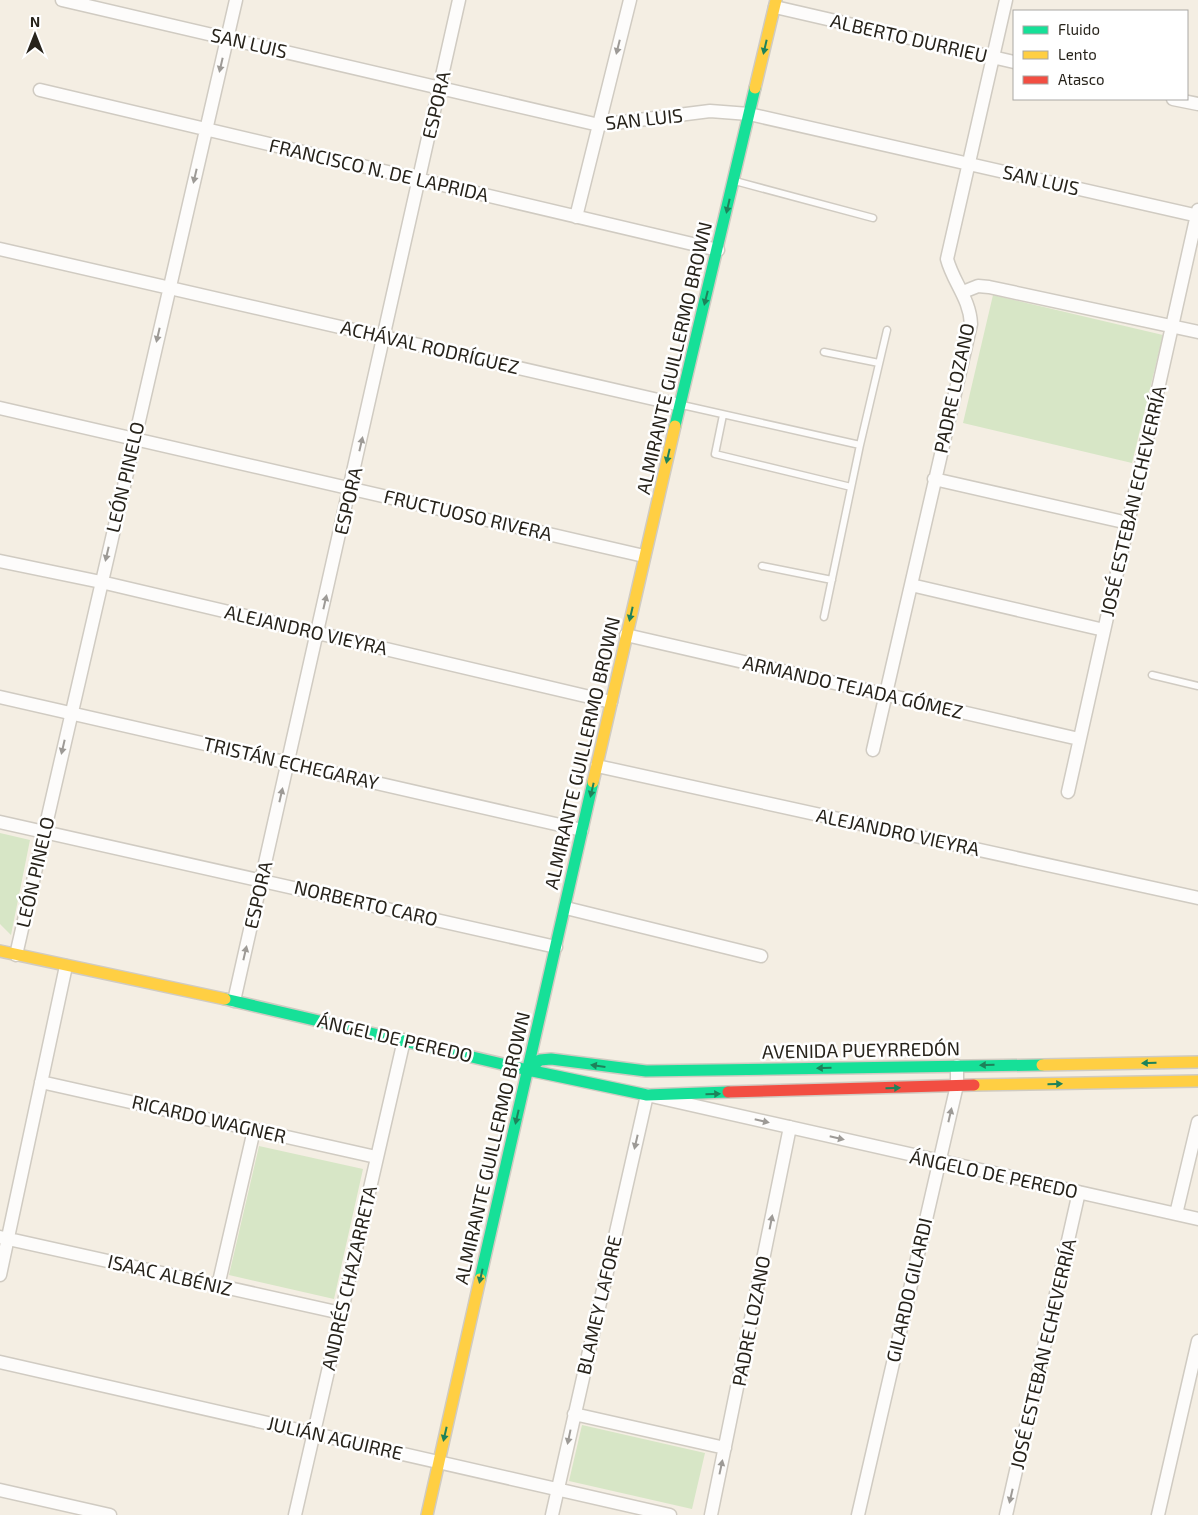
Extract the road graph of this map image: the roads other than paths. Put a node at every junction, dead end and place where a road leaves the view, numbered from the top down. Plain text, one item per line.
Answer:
1 (62, 0) edge
2 (236, 0) edge
3 (460, 0) edge
4 (630, 0) edge
5 (1006, 0) edge
6 (775, 4) edge
7 (227, 38) junction
8 (994, 57) junction
9 (1013, 62) edge
10 (439, 89) junction
11 (40, 90) dead end
12 (1178, 100) edge
13 (1198, 104) edge
14 (749, 114) junction
15 (599, 125) junction
16 (206, 129) junction
17 (969, 164) junction
18 (419, 179) junction
19 (733, 181) junction
20 (1198, 214) edge
21 (576, 217) junction
22 (874, 218) dead end
23 (0, 249) edge
24 (718, 250) junction
25 (169, 288) junction
26 (963, 292) junction
27 (1172, 327) junction
28 (887, 330) dead end
29 (1198, 332) edge
30 (385, 337) junction
31 (824, 352) dead end
32 (879, 363) junction
33 (680, 404) junction
34 (0, 408) edge
35 (723, 416) junction
36 (134, 439) junction
37 (860, 445) junction
38 (934, 479) junction
39 (851, 487) junction
40 (351, 488) junction
41 (1128, 523) junction
42 (644, 556) junction
43 (0, 561) edge
44 (762, 566) dead end
45 (832, 580) junction
46 (101, 582) junction
47 (911, 585) junction
48 (824, 617) dead end
49 (1104, 630) junction
50 (318, 633) junction
51 (626, 635) junction
52 (1152, 675) dead end
53 (1198, 686) edge
54 (886, 694) junction
55 (0, 697) edge
56 (611, 702) junction
57 (71, 713) junction
58 (1079, 739) junction
59 (873, 750) dead end
60 (288, 761) junction
61 (597, 766) junction
62 (1068, 792) dead end
63 (0, 822) edge
64 (582, 830) junction
65 (44, 832) junction
66 (262, 880) junction
67 (1198, 898) edge
68 (566, 908) junction
69 (556, 947) junction
70 (0, 951) edge
71 (16, 955) junction
72 (761, 956) dead end
73 (66, 966) junction
74 (234, 1001) junction
75 (404, 1040) junction
76 (1198, 1062) edge
77 (957, 1066) junction
78 (528, 1070) junction
79 (1198, 1081) edge
80 (41, 1082) junction
81 (957, 1085) junction
82 (647, 1095) junction
83 (1198, 1122) edge
84 (790, 1127) junction
85 (254, 1130) junction
86 (376, 1157) junction
87 (939, 1162) junction
88 (1079, 1192) junction
89 (1176, 1214) junction
90 (1198, 1219) edge
91 (4, 1238) edge
92 (0, 1275) edge
93 (218, 1286) junction
94 (341, 1314) junction
95 (1198, 1341) edge
96 (0, 1362) edge
97 (574, 1414) junction
98 (314, 1433) junction
99 (725, 1448) junction
100 (439, 1461) junction
101 (558, 1488) junction
102 (0, 1490) edge
103 (110, 1515) edge
104 (296, 1515) edge
105 (427, 1515) edge
106 (552, 1515) edge
107 (670, 1515) edge
108 (711, 1515) edge
109 (858, 1515) edge
110 (1006, 1515) edge
111 (1158, 1515) edge

1 - 7 street, SAN LUIS
2 - 7 street, LEÓN PINELO
3 - 10 street, ESPORA
4 -> 15 street
5 - 8 street, PADRE LOZANO
6 - 8 street, ALBERTO DURRIEU
6 -> 14 main road, ALMIRANTE GUILLERMO BROWN
7 - 10 street, SAN LUIS
7 -> 16 street, LEÓN PINELO
8 - 9 street, ALBERTO DURRIEU
8 - 17 street, PADRE LOZANO
10 - 15 street, SAN LUIS
10 - 18 street, ESPORA
11 - 16 street, FRANCISCO N. DE LAPRIDA
12 - 13 street
14 - 15 street, SAN LUIS
14 - 17 street, SAN LUIS
14 - 19 main road, ALMIRANTE GUILLERMO BROWN
15 - 21 street
16 - 18 street, FRANCISCO N. DE LAPRIDA
16 -> 25 street, LEÓN PINELO
17 - 20 street, SAN LUIS
17 - 26 street, PADRE LOZANO
18 - 21 street, FRANCISCO N. DE LAPRIDA
18 - 30 street, ESPORA
19 - 22 lane
19 -> 24 main road, ALMIRANTE GUILLERMO BROWN
20 - 27 street, JOSÉ ESTEBAN ECHEVERRÍA
21 - 24 street, FRANCISCO N. DE LAPRIDA
23 - 25 street, ACHÁVAL RODRÍGUEZ
24 -> 33 main road, ALMIRANTE GUILLERMO BROWN
25 - 30 street, ACHÁVAL RODRÍGUEZ
25 -> 36 street, LEÓN PINELO
26 - 27 street
26 - 38 street, PADRE LOZANO
27 - 29 street
27 - 41 street, JOSÉ ESTEBAN ECHEVERRÍA
28 - 32 lane
30 - 33 street, ACHÁVAL RODRÍGUEZ
40 -> 30 street, ESPORA
31 - 32 lane
32 - 37 lane
33 - 35 lane, ACHÁVAL RODRÍGUEZ
33 -> 42 main road, ALMIRANTE GUILLERMO BROWN
34 - 36 street, FRUCTUOSO RIVERA
35 - 37 lane, ACHÁVAL RODRÍGUEZ
35 - 39 lane
36 - 40 street, FRUCTUOSO RIVERA
36 -> 46 street, LEÓN PINELO
37 - 39 lane
38 - 41 street
38 - 47 street, PADRE LOZANO
39 - 45 lane
40 - 42 street, FRUCTUOSO RIVERA
50 -> 40 street, ESPORA
41 - 49 street, JOSÉ ESTEBAN ECHEVERRÍA
42 -> 51 main road, ALMIRANTE GUILLERMO BROWN
43 - 46 street, ALEJANDRO VIEYRA
44 - 45 lane
45 - 48 lane
46 - 50 street, ALEJANDRO VIEYRA
46 - 57 street, LEÓN PINELO
47 - 49 street
47 - 54 street, PADRE LOZANO
49 - 58 street, JOSÉ ESTEBAN ECHEVERRÍA
50 - 56 street, ALEJANDRO VIEYRA
50 - 60 street, ESPORA
51 - 54 street, ARMANDO TEJADA GÓMEZ
51 - 56 main road, ALMIRANTE GUILLERMO BROWN
52 - 53 lane
54 - 58 street, ARMANDO TEJADA GÓMEZ
54 - 59 street, PADRE LOZANO
55 - 57 street, TRISTÁN ECHEGARAY
56 - 61 main road, ALMIRANTE GUILLERMO BROWN
57 - 60 street, TRISTÁN ECHEGARAY
57 -> 65 street, LEÓN PINELO
58 - 62 street, JOSÉ ESTEBAN ECHEVERRÍA
60 - 64 street, TRISTÁN ECHEGARAY
66 -> 60 street, ESPORA
61 -> 64 main road, ALMIRANTE GUILLERMO BROWN
61 - 67 street, ALEJANDRO VIEYRA
63 - 65 street, NORBERTO CARO
64 - 68 main road, ALMIRANTE GUILLERMO BROWN
65 - 66 street, NORBERTO CARO
65 - 71 street, LEÓN PINELO
66 - 69 street, NORBERTO CARO
74 -> 66 street, ESPORA
68 - 69 main road, ALMIRANTE GUILLERMO BROWN
68 - 72 street
69 - 78 main road, ALMIRANTE GUILLERMO BROWN
70 - 71 main road, ÁNGEL DE PEREDO
71 - 73 main road, ÁNGEL DE PEREDO
73 - 74 main road, ÁNGEL DE PEREDO
73 - 80 street
74 - 75 main road, ÁNGEL DE PEREDO
75 - 78 main road, ÁNGEL DE PEREDO
75 - 86 street, ANDRÉS CHAZARRETA
76 -> 77 main road, AVENIDA PUEYRREDÓN
77 -> 78 main road, AVENIDA PUEYRREDÓN
77 - 81 street, GILARDO GILARDI
78 - 82 main road, ÁNGEL DE PEREDO
78 -> 100 main road, ALMIRANTE GUILLERMO BROWN
81 -> 79 main road, AVENIDA PUEYRREDÓN
80 - 85 street, RICARDO WAGNER
80 - 91 street
82 -> 81 main road, AVENIDA PUEYRREDÓN
87 -> 81 street, GILARDO GILARDI
82 -> 84 street, ÁNGEL DE PEREDO
82 -> 97 street, BLAMEY LAFORE
83 - 89 street
84 -> 87 street, ÁNGELO DE PEREDO
99 -> 84 street, PADRE LOZANO
85 - 86 street, RICARDO WAGNER
85 - 93 street
86 - 94 street, ANDRÉS CHAZARRETA
87 - 88 street, ÁNGELO DE PEREDO
87 - 109 street, GILARDO GILARDI
88 - 89 street, ÁNGELO DE PEREDO
88 -> 110 street, JOSÉ ESTEBAN ECHEVERRÍA
89 - 90 street, ÁNGELO DE PEREDO
91 - 92 street
91 - 93 street, ISAAC ALBÉNIZ
93 - 94 street, ISAAC ALBÉNIZ
94 - 98 street, ANDRÉS CHAZARRETA
95 - 111 street
96 - 98 street, JULIÁN AGUIRRE
97 - 99 street
97 -> 101 street, BLAMEY LAFORE
98 - 100 street, JULIÁN AGUIRRE
98 - 104 street, ANDRÉS CHAZARRETA
108 -> 99 street, PADRE LOZANO
100 - 101 street, JULIÁN AGUIRRE
100 - 105 main road, ALMIRANTE GUILLERMO BROWN
101 - 106 street, BLAMEY LAFORE
101 - 107 street, JULIÁN AGUIRRE
102 - 103 street

